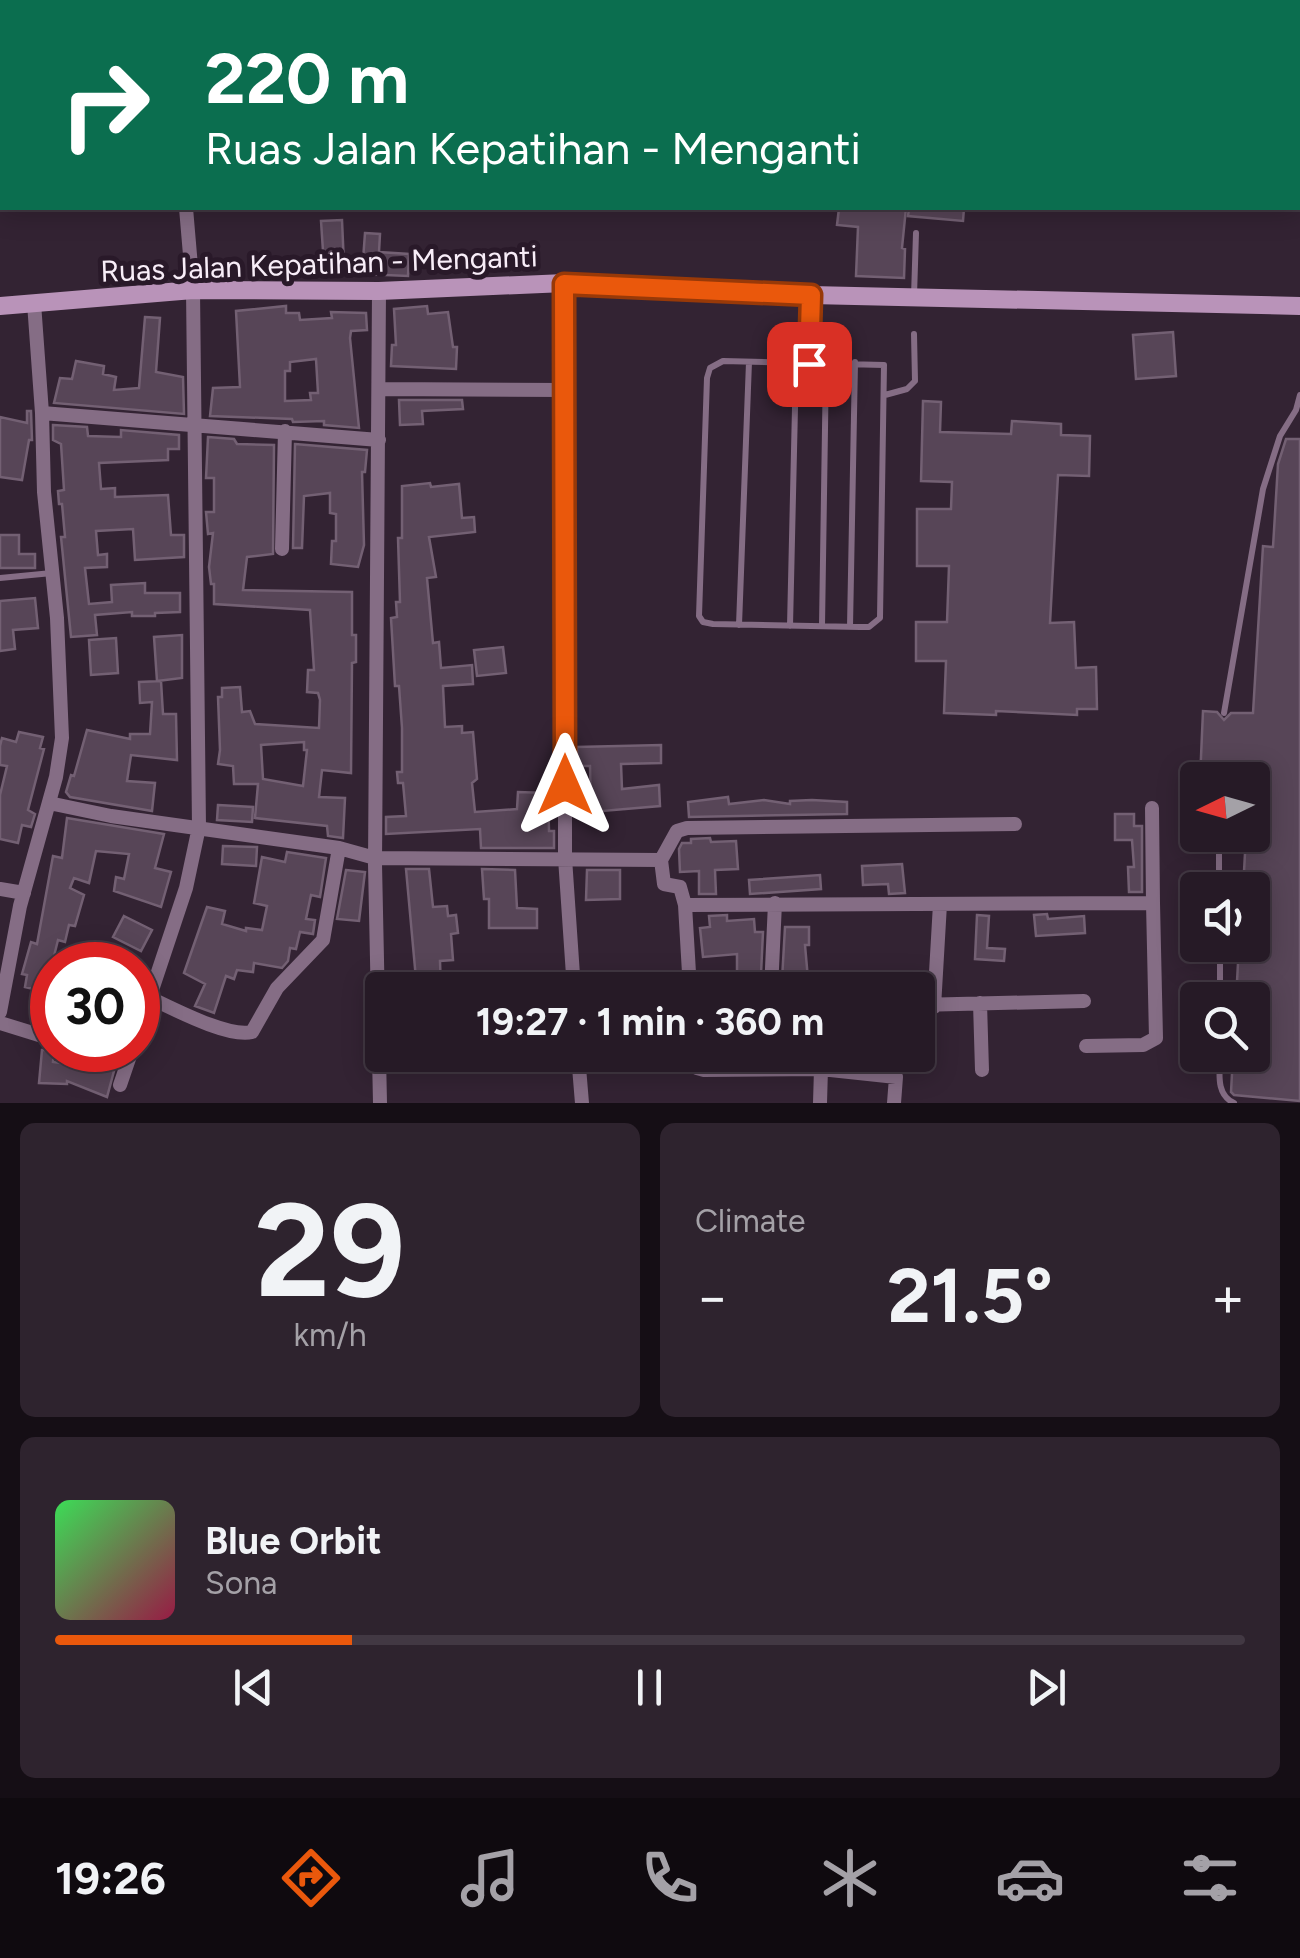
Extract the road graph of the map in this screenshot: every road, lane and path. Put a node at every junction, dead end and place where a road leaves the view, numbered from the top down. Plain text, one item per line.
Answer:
1 (186, 210) edge
2 (916, 233) dead end
3 (564, 284) junction
4 (193, 290) junction
5 (379, 291) junction
6 (811, 295) junction
7 (914, 298) junction
8 (34, 303) junction
9 (0, 306) edge
10 (1300, 306) edge
11 (914, 334) dead end
12 (749, 362) junction
13 (826, 362) junction
14 (855, 362) junction
15 (796, 364) junction
16 (809, 364) junction
17 (379, 388) junction
18 (564, 390) junction
19 (886, 395) junction
20 (1300, 395) edge
21 (42, 413) junction
22 (194, 425) junction
23 (285, 432) junction
24 (379, 440) junction
25 (282, 549) dead end
26 (52, 573) junction
27 (0, 578) edge
28 (739, 625) junction
29 (790, 626) junction
30 (822, 626) junction
31 (850, 627) junction
32 (1224, 713) dead end
33 (49, 802) junction
34 (1152, 808) dead end
35 (1016, 824) dead end
36 (199, 826) junction
37 (339, 848) junction
38 (375, 858) junction
39 (565, 858) junction
40 (661, 860) junction
41 (0, 889) edge
42 (24, 892) junction
43 (775, 903) junction
44 (1153, 903) junction
45 (940, 904) junction
46 (686, 905) junction
47 (160, 963) edge
48 (573, 972) edge
49 (689, 972) edge
50 (772, 972) edge
51 (935, 990) edge
52 (1084, 1001) dead end
53 (160, 1002) edge
54 (980, 1003) junction
55 (935, 1007) edge
56 (0, 1012) edge
57 (0, 1023) edge
58 (30, 1032) edge
59 (1086, 1046) dead end
60 (982, 1070) dead end
61 (125, 1072) edge
62 (579, 1072) edge
63 (821, 1072) edge
64 (849, 1072) edge
65 (1220, 1072) edge
66 (120, 1085) dead end
67 (380, 1103) edge
68 (582, 1103) edge
69 (820, 1103) edge
70 (894, 1103) edge
71 (1234, 1103) edge

1 - 4 street
2 - 7 lane
3 - 5 main road, Ruas Jalan Kepatihan - Menganti
3 - 6 main road, Ruas Jalan Kepatihan - Menganti
3 - 18 street
4 - 5 main road, Ruas Jalan Kepatihan - Menganti
4 - 8 main road, Ruas Jalan Kepatihan - Menganti
4 - 22 street
5 - 17 street
6 - 7 main road, Ruas Jalan Kepatihan - Menganti
6 - 16 lane
7 - 10 main road, Ruas Jalan Kepatihan - Menganti
8 - 9 main road, Ruas Jalan Kepatihan - Menganti
8 - 21 street
11 - 19 lane
12 - 15 lane
12 - 28 lane
12 - 28 lane
13 - 14 lane
13 - 16 lane
13 - 30 lane
14 - 19 lane
14 - 31 lane
15 - 16 lane
15 - 29 lane
17 - 18 street
17 - 24 street
18 - 39 street
19 - 31 lane
20 - 32 lane
21 - 22 street
21 - 26 street
22 - 23 street
22 - 36 street
23 - 24 street
23 - 25 street
24 - 38 street
26 - 27 lane
26 - 33 street
28 - 29 lane
29 - 30 lane
30 - 31 lane
33 - 36 street
33 - 42 street
34 - 44 street
35 - 40 street
36 - 37 street
36 - 47 street
37 - 38 street
37 - 53 street
38 - 39 street
38 - 67 street
39 - 40 street
39 - 48 street
40 - 46 street
41 - 42 street
42 - 56 street
43 - 45 street
43 - 46 street
43 - 50 street
44 - 45 street
44 - 59 street
45 - 51 street
46 - 49 street
52 - 54 street
54 - 55 street
54 - 60 street
57 - 58 street
61 - 66 street
62 - 68 street
63 - 69 street
64 - 70 street
65 - 71 lane

